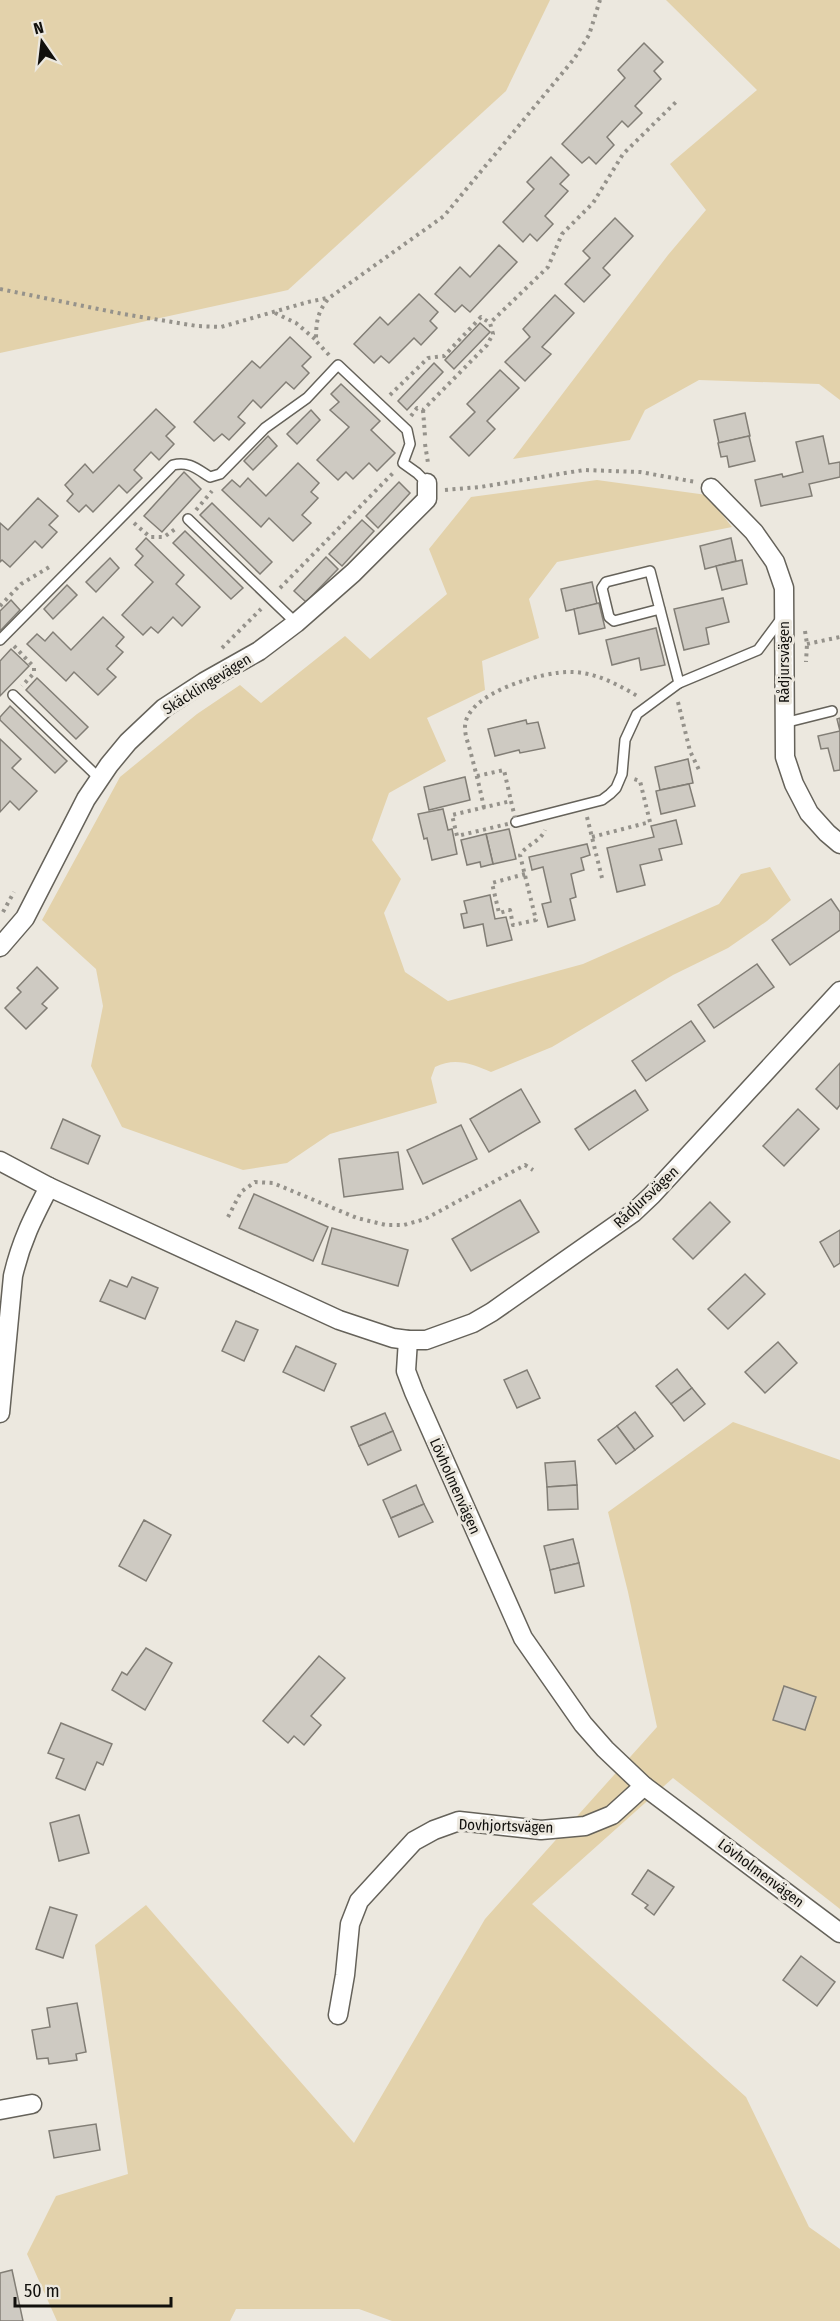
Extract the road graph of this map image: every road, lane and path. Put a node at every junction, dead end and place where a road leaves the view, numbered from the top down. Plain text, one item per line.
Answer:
1 (600, 0) edge
2 (678, 100) dead end
3 (0, 289) edge
4 (329, 298) junction
5 (274, 313) junction
6 (490, 323) junction
7 (316, 341) junction
8 (339, 365) junction
9 (380, 404) junction
10 (402, 425) junction
11 (427, 483) junction
12 (711, 488) joint
13 (188, 519) dead end
14 (76, 564) junction
15 (0, 606) edge
16 (660, 609) junction
17 (784, 614) junction
18 (296, 622) junction
19 (803, 622) dead end
20 (840, 637) edge
21 (2, 638) edge
22 (807, 644) junction
23 (805, 666) dead end
24 (677, 685) junction
25 (13, 695) joint
26 (650, 704) junction
27 (832, 711) dead end
28 (784, 723) junction
29 (700, 772) dead end
30 (622, 774) junction
31 (477, 776) junction
32 (100, 779) junction
33 (511, 801) junction
34 (584, 805) junction
35 (484, 808) junction
36 (553, 813) junction
37 (516, 822) junction
38 (592, 837) junction
39 (840, 844) edge
40 (525, 874) junction
41 (602, 878) dead end
42 (0, 947) edge
43 (840, 992) edge
44 (0, 1161) edge
45 (533, 1170) dead end
46 (49, 1187) junction
47 (228, 1217) dead end
48 (4, 1332) edge
49 (408, 1340) junction
50 (0, 1413) edge
51 (644, 1786) junction
52 (840, 1933) edge
53 (338, 2015) dead end
54 (32, 2104) dead end
55 (0, 2110) edge

1 - 4 path
2 - 6 path
3 - 5 path
4 - 5 path
4 - 7 path
5 - 7 path
6 - 9 path
6 - 10 path
7 - 8 path
8 - 9 lane
8 - 14 lane
9 - 10 lane
10 - 11 lane
11 - 12 path
11 - 18 street, Skäcklingevägen
12 - 17 street, Rådjursvägen
13 - 18 lane
14 - 15 path
14 - 21 lane
16 - 16 lane
16 - 24 lane
17 - 24 lane
17 - 28 street, Rådjursvägen
18 - 32 street, Skäcklingevägen
19 - 22 path
20 - 22 path
21 - 25 path
22 - 23 path
24 - 26 lane
24 - 29 path
25 - 32 lane
26 - 30 lane
26 - 31 path
27 - 28 lane
28 - 39 street, Rådjursvägen
30 - 34 lane
30 - 38 path
31 - 33 path
31 - 35 path
32 - 42 street, Skäcklingevägen
33 - 35 path
33 - 37 path
34 - 36 lane
34 - 38 path
35 - 37 path
36 - 37 lane
36 - 40 path
38 - 41 path
40 - 40 path
43 - 49 street, Rådjursvägen
44 - 46 street
45 - 47 path
46 - 48 street
46 - 49 street
48 - 50 street
49 - 51 street, Lövholmenvägen
51 - 52 street, Lövholmenvägen
51 - 53 street, Dovhjortsvägen
54 - 55 street

